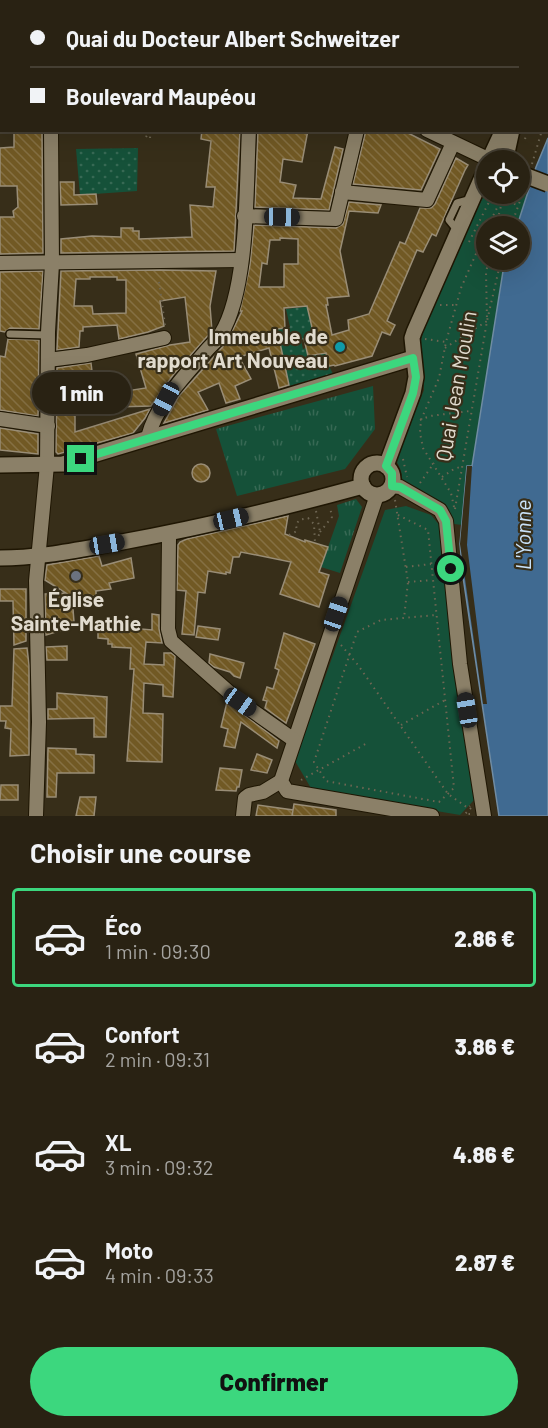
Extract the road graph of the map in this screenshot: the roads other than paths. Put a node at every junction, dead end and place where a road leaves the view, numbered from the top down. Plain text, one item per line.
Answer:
1 (51, 132) edge
2 (249, 132) edge
3 (357, 132) edge
4 (502, 132) edge
5 (512, 132) edge
6 (446, 137) edge
7 (494, 150) edge
8 (508, 150) edge
9 (476, 153) edge
10 (530, 172) edge
11 (548, 184) edge
12 (476, 191) edge
13 (342, 192) junction
14 (476, 200) edge
15 (244, 216) junction
16 (460, 225) junction
17 (241, 260) junction
18 (0, 263) edge
19 (52, 264) junction
20 (10, 334) dead end
21 (48, 335) junction
22 (160, 339) road end
23 (413, 358) junction
24 (48, 360) junction
25 (0, 419) edge
26 (48, 426) junction
27 (148, 437) junction
28 (0, 465) edge
29 (47, 465) junction
30 (386, 466) junction
31 (363, 486) junction
32 (392, 486) junction
33 (377, 495) junction
34 (167, 534) junction
35 (38, 556) junction
36 (0, 558) edge
37 (294, 740) junction
38 (284, 786) junction
39 (366, 811) edge
40 (479, 815) edge
41 (36, 816) edge
42 (243, 816) edge
43 (432, 816) edge

1 - 19 street
2 - 15 street
3 - 13 street
4 - 7 main road
5 - 8 main road
6 - 9 street
6 - 13 street
10 - 11 main road, bridge
12 - 16 main road, Quai Jean Moulin
13 - 15 street
14 - 16 main road, Quai Jean Moulin
15 - 17 street
16 - 23 main road, Quai Jean Moulin
17 - 19 street
17 - 27 street
18 - 19 street
19 - 21 street
20 - 21 lane
21 - 24 street
22 - 24 street
23 - 27 main road
23 - 30 main road, Quai Jean Moulin
24 - 26 street
25 - 26 street
26 - 29 street
27 - 29 main road
28 - 29 main road
29 - 35 street
30 - 31 main road
30 - 32 main road
31 - 33 main road
31 - 34 main road
32 - 33 main road
32 - 40 street
33 - 37 street
34 - 35 main road
34 - 37 street
35 - 36 main road
35 - 41 street
37 - 38 street
38 - 39 street
38 - 42 street
39 - 43 street

